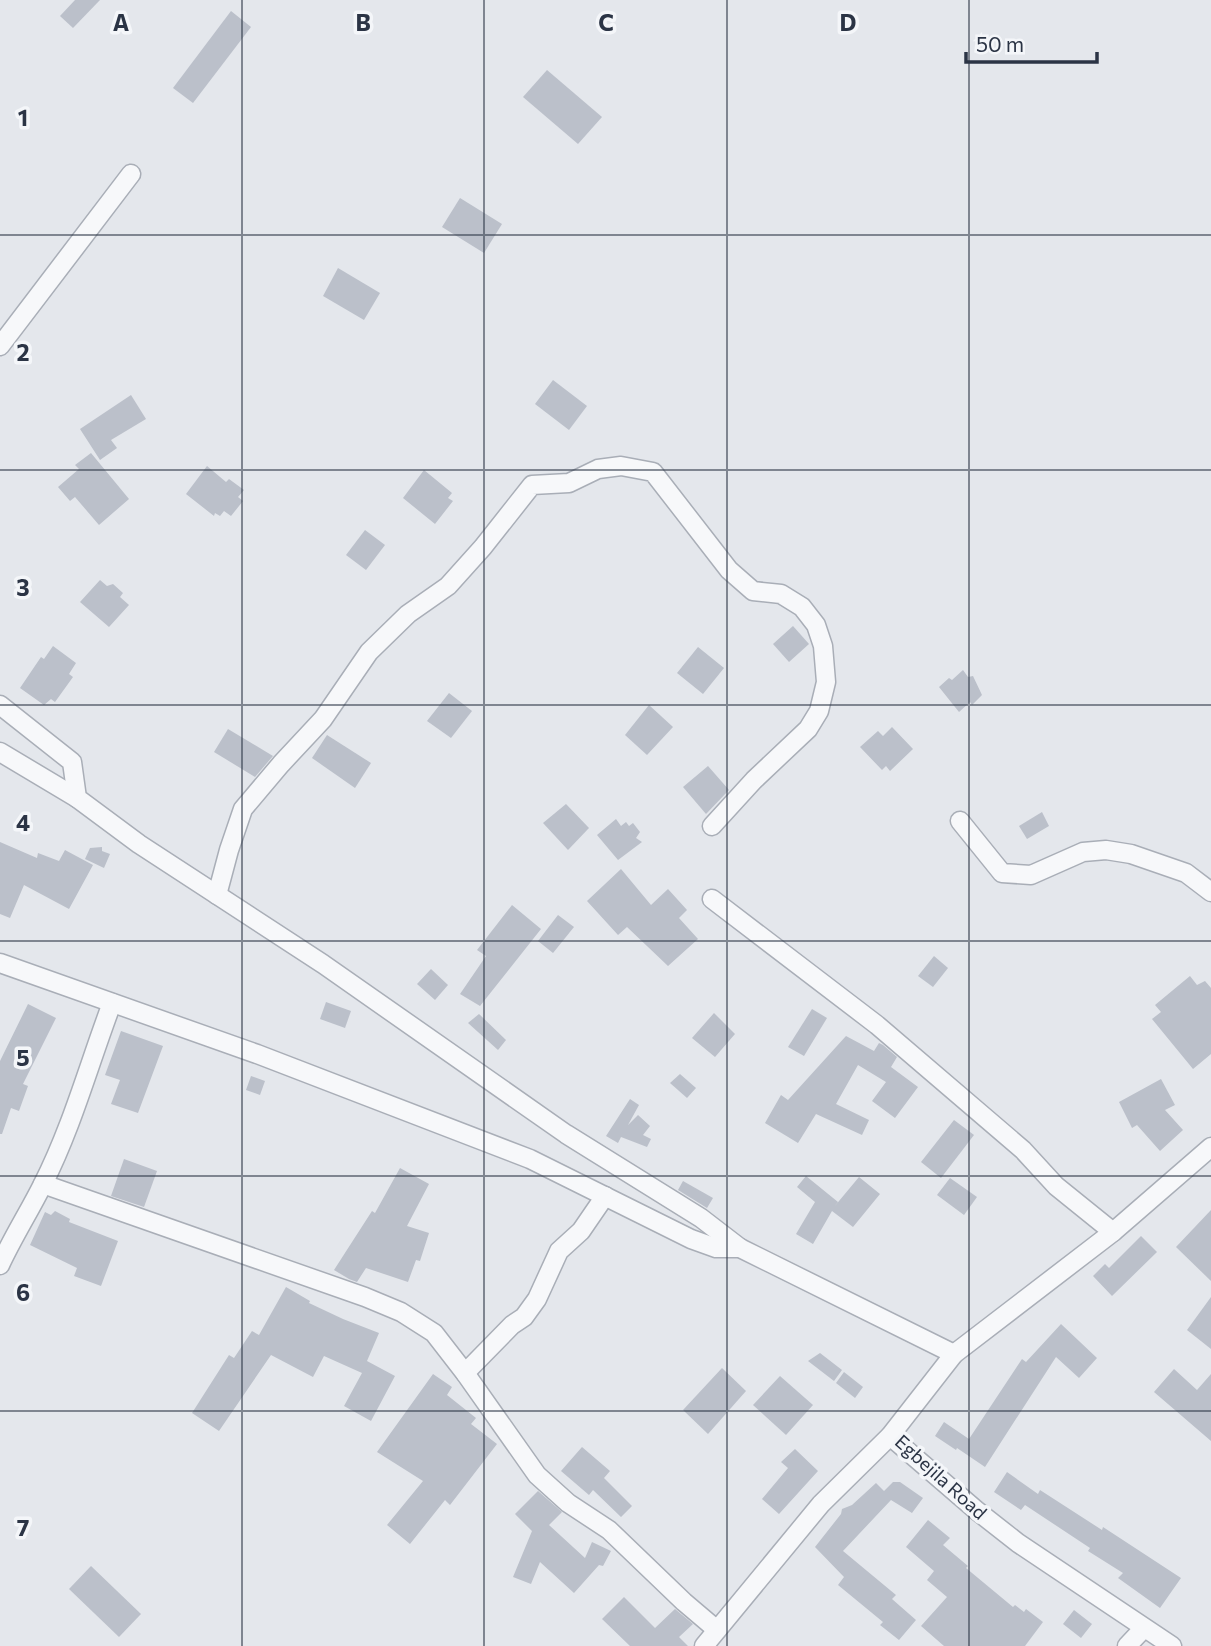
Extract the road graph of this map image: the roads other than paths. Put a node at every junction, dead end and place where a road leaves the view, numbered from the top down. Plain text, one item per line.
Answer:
1 (131, 174) dead end
2 (0, 346) edge
3 (0, 705) edge
4 (0, 752) edge
5 (77, 798) junction
6 (960, 821) dead end
7 (712, 826) dead end
8 (1211, 892) edge
9 (216, 895) junction
10 (712, 899) dead end
11 (0, 963) edge
12 (112, 1003) junction
13 (1211, 1147) edge
14 (43, 1184) junction
15 (605, 1196) junction
16 (1112, 1233) junction
17 (740, 1248) junction
18 (0, 1265) edge
19 (954, 1354) junction
20 (465, 1373) junction
21 (890, 1436) junction
22 (1144, 1628) junction
23 (717, 1630) junction
24 (704, 1646) edge
25 (1127, 1646) edge
26 (1172, 1646) edge

1 - 2 street
3 - 5 street
4 - 5 street
5 - 9 street
6 - 8 street
7 - 9 street
9 - 17 street
10 - 16 street
11 - 12 street
12 - 14 street
12 - 15 street
13 - 16 street, Egbejila Road
14 - 18 street
14 - 20 street
15 - 17 street
15 - 20 street
16 - 19 street, Egbejila Road
17 - 19 street
19 - 21 street, Egbejila Road
20 - 23 street
21 - 22 street, Egbejila Road
21 - 23 street
22 - 25 street
22 - 26 street, Egbejila Road
23 - 24 street

